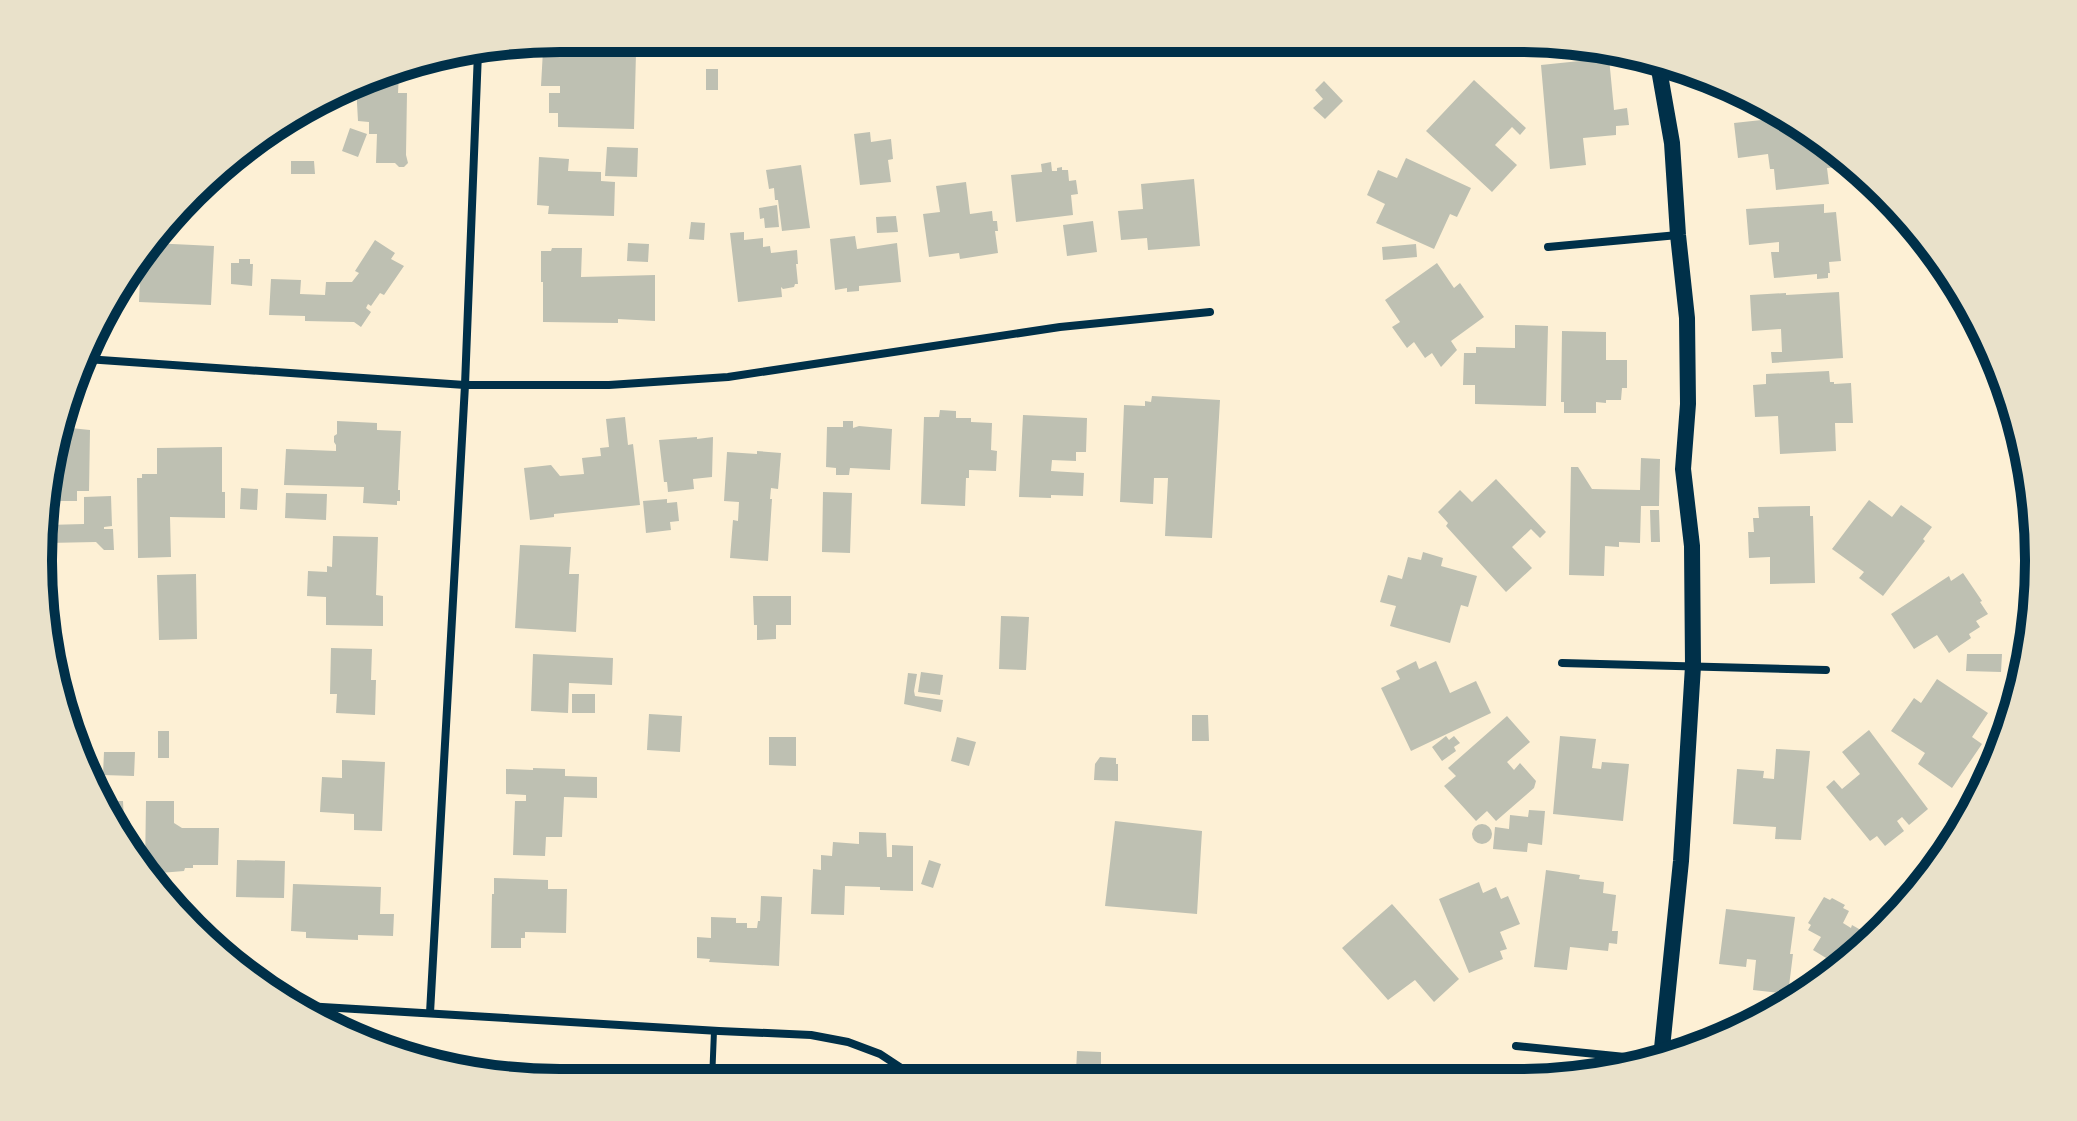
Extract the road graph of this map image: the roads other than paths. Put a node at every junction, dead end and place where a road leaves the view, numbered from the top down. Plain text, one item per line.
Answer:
1 (478, 59) edge
2 (1660, 73) edge
3 (1678, 235) junction
4 (1548, 247) dead end
5 (1210, 312) dead end
6 (94, 360) edge
7 (465, 385) junction
8 (1562, 663) dead end
9 (1693, 666) junction
10 (1826, 670) dead end
11 (316, 1007) edge
12 (430, 1013) junction
13 (714, 1031) junction
14 (1516, 1046) dead end
15 (1659, 1048) edge
16 (1628, 1056) edge
17 (712, 1069) edge
18 (903, 1069) edge

1 - 7 street
2 - 3 main road
3 - 4 street
3 - 9 main road
5 - 7 street
6 - 7 street
7 - 12 street
8 - 9 street
9 - 10 street
9 - 15 main road
11 - 12 street
12 - 13 street
13 - 17 lane
13 - 18 street
14 - 16 street

